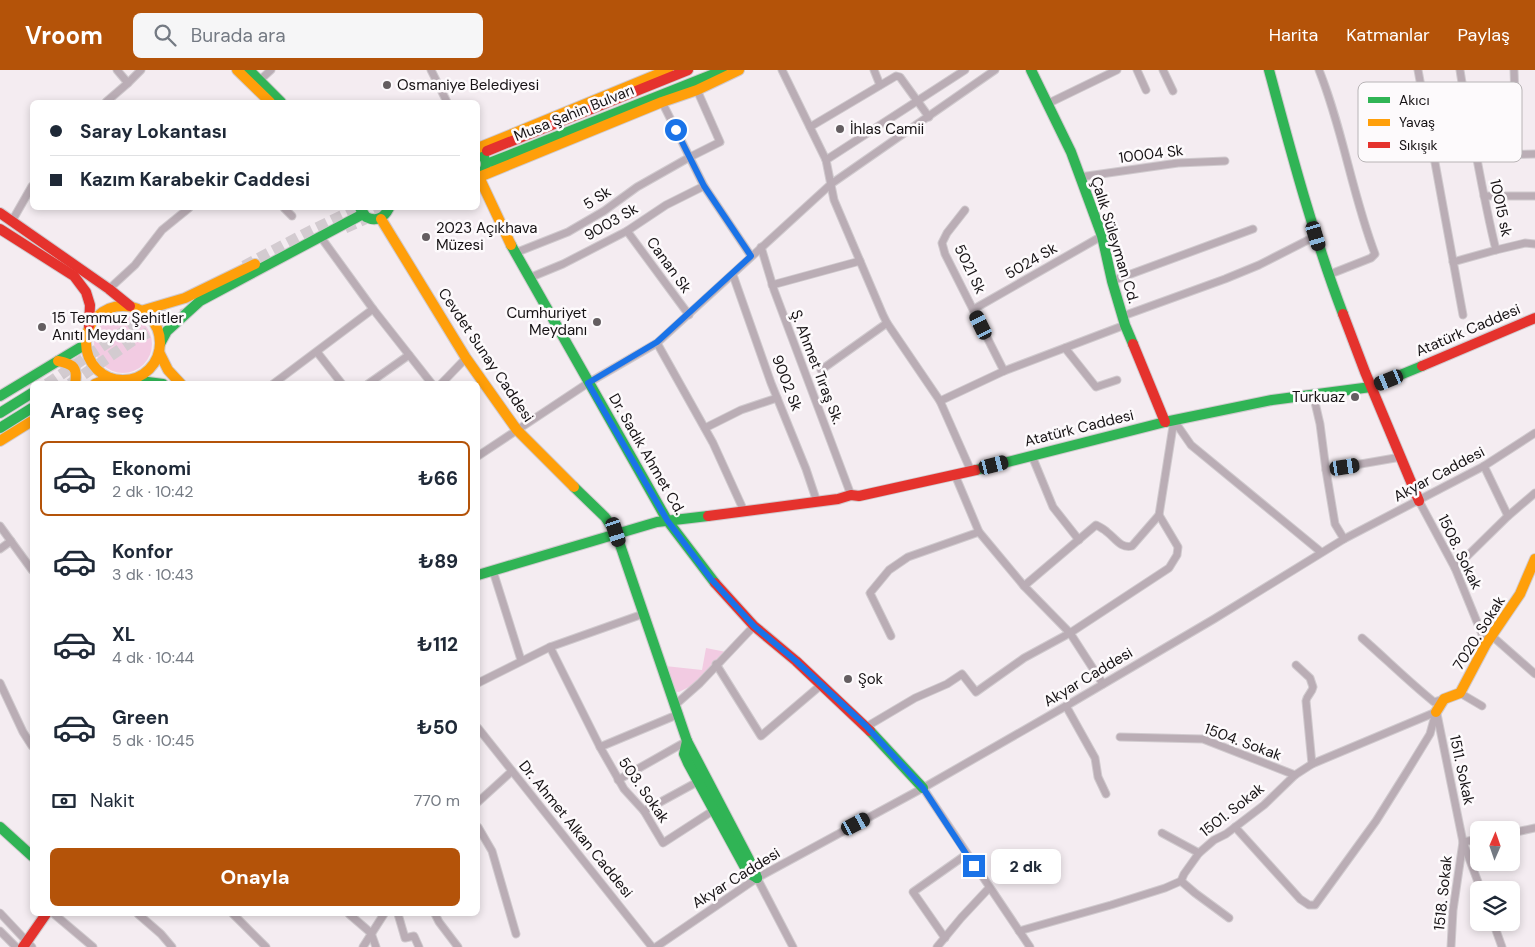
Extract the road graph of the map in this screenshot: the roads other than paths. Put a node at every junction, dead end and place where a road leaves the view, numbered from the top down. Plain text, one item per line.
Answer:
1 (117, 70) edge
2 (141, 70) edge
3 (237, 70) edge
4 (249, 70) edge
5 (270, 70) edge
6 (431, 70) edge
7 (668, 70) edge
8 (688, 70) edge
9 (724, 70) edge
10 (739, 70) edge
11 (782, 70) edge
12 (874, 70) edge
13 (965, 70) edge
14 (995, 70) edge
15 (1031, 70) edge
16 (1118, 70) edge
17 (1137, 70) edge
18 (1163, 70) edge
19 (1269, 70) edge
20 (1319, 70) edge
21 (645, 74) edge
22 (260, 80) junction
23 (128, 83) junction
24 (880, 85) junction
25 (697, 90) junction
26 (1146, 90) dead end
27 (1173, 91) dead end
28 (108, 100) edge
29 (268, 100) edge
30 (278, 100) edge
31 (445, 100) edge
32 (662, 102) junction
33 (918, 102) junction
34 (1047, 104) junction
35 (928, 117) junction
36 (810, 127) junction
37 (481, 150) edge
38 (1522, 154) edge
39 (1535, 154) edge
40 (690, 157) junction
41 (826, 160) junction
42 (1225, 161) dead end
43 (492, 162) dead end
44 (1435, 162) edge
45 (1477, 162) edge
46 (480, 175) edge
47 (480, 176) edge
48 (1080, 177) junction
49 (480, 181) edge
50 (831, 184) junction
51 (704, 186) junction
52 (30, 189) edge
53 (1484, 196) junction
54 (1535, 196) edge
55 (176, 210) edge
56 (186, 210) edge
57 (286, 210) edge
58 (361, 210) edge
59 (388, 210) edge
60 (965, 210) dead end
61 (0, 213) edge
62 (180, 214) junction
63 (292, 216) dead end
64 (381, 219) junction
65 (12, 220) junction
66 (0, 229) edge
67 (1253, 229) dead end
68 (627, 231) junction
69 (320, 236) junction
70 (1102, 236) junction
71 (1316, 236) junction
72 (1535, 244) edge
73 (761, 247) junction
74 (1496, 250) junction
75 (515, 252) junction
76 (751, 256) junction
77 (860, 261) junction
78 (1453, 262) junction
79 (733, 274) junction
80 (1328, 275) junction
81 (529, 278) junction
82 (1112, 281) junction
83 (772, 285) junction
84 (109, 289) junction
85 (171, 303) junction
86 (131, 307) junction
87 (373, 309) junction
88 (974, 309) junction
89 (142, 311) junction
90 (689, 314) junction
91 (1463, 315) dead end
92 (184, 316) junction
93 (1535, 318) edge
94 (1124, 321) junction
95 (887, 323) junction
96 (89, 326) junction
97 (657, 342) junction
98 (86, 344) junction
99 (159, 348) junction
100 (1065, 348) junction
101 (317, 352) junction
102 (409, 355) junction
103 (466, 358) junction
104 (58, 361) junction
105 (821, 370) dead end
106 (1004, 371) junction
107 (110, 378) junction
108 (126, 380) junction
109 (1117, 380) dead end
110 (76, 381) edge
111 (102, 381) edge
112 (135, 381) edge
113 (178, 381) edge
114 (277, 381) edge
115 (340, 381) edge
116 (372, 381) edge
117 (430, 381) edge
118 (444, 381) edge
119 (588, 383) junction
120 (1371, 387) junction
121 (30, 394) edge
122 (1313, 394) junction
123 (0, 396) edge
124 (777, 398) junction
125 (940, 401) junction
126 (30, 409) edge
127 (0, 413) edge
128 (30, 422) edge
129 (1171, 422) junction
130 (0, 428) edge
131 (704, 428) junction
132 (517, 430) junction
133 (1535, 434) edge
134 (0, 441) edge
135 (480, 455) edge
136 (1032, 456) junction
137 (1402, 457) junction
138 (1484, 466) junction
139 (1326, 470) junction
140 (971, 471) junction
141 (955, 475) junction
142 (1535, 493) edge
143 (851, 495) junction
144 (1419, 501) junction
145 (817, 502) junction
146 (744, 511) junction
147 (1159, 515) junction
148 (1508, 516) junction
149 (667, 520) junction
150 (0, 526) edge
151 (616, 532) junction
152 (979, 532) junction
153 (1344, 538) junction
154 (1079, 540) junction
155 (11, 542) junction
156 (0, 549) edge
157 (1321, 552) junction
158 (1535, 559) edge
159 (30, 565) edge
160 (1455, 568) junction
161 (493, 570) junction
162 (1533, 571) edge
163 (480, 574) edge
164 (1024, 586) junction
165 (643, 614) junction
166 (754, 626) junction
167 (1070, 633) junction
168 (892, 636) dead end
169 (1362, 638) dead end
170 (1489, 640) junction
171 (550, 646) junction
172 (521, 660) junction
173 (716, 664) junction
174 (1296, 665) dead end
175 (1535, 674) edge
176 (480, 682) edge
177 (0, 683) edge
178 (1103, 684) junction
179 (822, 685) junction
180 (1460, 693) junction
181 (1444, 699) junction
182 (1066, 706) junction
183 (1482, 706) dead end
184 (677, 710) junction
185 (1436, 712) junction
186 (866, 726) junction
187 (480, 731) edge
188 (1120, 737) dead end
189 (687, 741) junction
190 (30, 743) edge
191 (600, 747) junction
192 (1312, 764) junction
193 (512, 771) junction
194 (1295, 775) junction
195 (618, 780) junction
196 (699, 781) junction
197 (923, 788) junction
198 (1106, 794) dead end
199 (480, 800) edge
200 (714, 810) junction
201 (644, 811) junction
202 (0, 827) edge
203 (1235, 827) junction
204 (1535, 828) edge
205 (480, 830) edge
206 (1520, 831) edge
207 (1162, 833) dead end
208 (1470, 841) edge
209 (1463, 842) junction
210 (1199, 853) junction
211 (30, 854) edge
212 (967, 854) junction
213 (756, 878) junction
214 (1181, 881) junction
215 (1478, 881) edge
216 (989, 888) junction
217 (0, 913) edge
218 (45, 916) edge
219 (56, 916) edge
220 (140, 916) edge
221 (235, 916) edge
222 (351, 916) edge
223 (383, 916) edge
224 (399, 916) edge
225 (436, 916) edge
226 (1229, 918) dead end
227 (0, 931) edge
228 (1019, 931) junction
229 (1496, 931) edge
230 (371, 933) junction
231 (516, 934) dead end
232 (945, 938) junction
233 (27, 945) edge
234 (16, 947) edge
235 (92, 947) edge
236 (172, 947) edge
237 (266, 947) edge
238 (363, 947) edge
239 (376, 947) edge
240 (419, 947) edge
241 (458, 947) edge
242 (652, 947) edge
243 (656, 947) edge
244 (793, 947) edge
245 (937, 947) edge
246 (1030, 947) edge
247 (1451, 947) edge
248 (1502, 947) edge

1 - 23 street
2 - 23 street
3 - 29 main road
4 - 22 main road
5 - 22 street
6 - 31 street
7 - 21 main road
8 - 37 main road, Musa Şahin Bulvarı
9 - 43 main road, Musa Şahin Bulvarı
10 - 25 main road
11 - 36 street
12 - 24 street
13 - 33 street
14 - 35 street
15 - 34 main road, Çalık Süleyman Cd.
16 - 34 street
17 - 26 street
18 - 27 street
19 - 71 main road
20 - 80 street
21 - 37 main road
22 - 30 main road
23 - 28 street
24 - 33 street
24 - 36 street
25 - 32 main road
25 - 40 street, 5 Sk
32 - 40 street
32 - 47 main road
33 - 35 street
33 - 41 street
34 - 48 main road, Çalık Süleyman Cd.
35 - 50 street
36 - 41 street
37 - 46 main road
38 - 39 street
40 - 51 street
40 - 75 street, 5 Sk
41 - 50 street
42 - 48 street, 10004 Sk
44 - 78 street
45 - 53 street, 10015 sk
48 - 70 main road, Çalık Süleyman Cd.
49 - 75 main road, Dr. Sadık Ahmet Cd.
50 - 73 street
50 - 77 street
51 - 68 street, 9003 Sk
51 - 76 street
52 - 65 street
53 - 54 street
53 - 74 street, 10015 sk
55 - 62 street
56 - 62 street
57 - 63 street
58 - 64 main road
58 - 69 main road
58 - 85 main road
59 - 64 main road
60 - 88 street, 5021 Sk
61 - 65 main road
62 - 84 street
64 - 103 main road, Cevdet Sunay Caddesi
65 - 84 main road
66 - 96 main road
67 - 82 street
68 - 81 street, 9003 Sk
68 - 90 street, Canan Sk
69 - 87 street
69 - 92 main road
70 - 82 main road, Çalık Süleyman Cd.
70 - 88 street, 5024 Sk
71 - 80 main road
71 - 94 street
72 - 74 street
73 - 76 street
73 - 83 street, Ş. Ahmet Tıraş Sk.
74 - 78 street, 10015 sk
75 - 81 main road, Dr. Sadık Ahmet Cd.
76 - 79 street
77 - 83 street
77 - 95 street
78 - 91 street
79 - 90 street
79 - 124 street, 9002 Sk
80 - 120 main road
81 - 119 main road, Dr. Sadık Ahmet Cd.
82 - 94 main road, Çalık Süleyman Cd.
83 - 143 street, Ş. Ahmet Tıraş Sk.
84 - 86 main road
85 - 89 main road
85 - 92 main road
86 - 89 main road
86 - 96 main road
87 - 101 street
87 - 102 street
88 - 106 street, 5021 Sk
89 - 99 main road
90 - 97 street
92 - 99 main road
93 - 120 main road, Atatürk Caddesi
94 - 100 street
94 - 129 main road, Çalık Süleyman Cd.
95 - 105 street
95 - 125 street
96 - 98 main road
97 - 119 street
97 - 131 street
98 - 104 main road
98 - 107 main road
99 - 108 main road
99 - 113 main road
100 - 106 street
100 - 109 street
101 - 114 street
101 - 115 street
102 - 116 street
102 - 117 street
103 - 118 street
103 - 132 main road, Cevdet Sunay Caddesi
104 - 110 main road
104 - 123 main road
106 - 125 street
107 - 108 main road
107 - 111 main road
108 - 112 main road
119 - 132 street
119 - 149 main road, Dr. Sadık Ahmet Cd.
120 - 122 main road, Atatürk Caddesi
120 - 137 main road
121 - 127 main road
122 - 129 main road, Atatürk Caddesi
122 - 139 street
124 - 131 street
124 - 145 street, 9002 Sk
125 - 140 street
126 - 130 main road
128 - 134 main road
129 - 136 main road, Atatürk Caddesi
129 - 147 street
129 - 157 street
131 - 146 street
132 - 135 street
132 - 151 main road, Cevdet Sunay Caddesi
133 - 138 street, Akyar Caddesi
136 - 140 main road, Atatürk Caddesi
136 - 154 street
137 - 139 street
137 - 144 main road
138 - 144 street, Akyar Caddesi
138 - 148 street
139 - 153 street
140 - 141 main road, Atatürk Caddesi
141 - 143 main road, Atatürk Caddesi
141 - 152 street
142 - 148 street
143 - 145 main road, Atatürk Caddesi
144 - 153 street, Akyar Caddesi
144 - 160 street, 1508. Sokak
145 - 146 main road, Atatürk Caddesi
146 - 149 main road, Atatürk Caddesi
147 - 154 street
147 - 167 street
148 - 160 street
149 - 151 main road, Atatürk Caddesi
149 - 166 main road, Dr. Sadık Ahmet Cd.
150 - 155 street
151 - 161 main road, Atatürk Caddesi
151 - 165 main road, Cevdet Sunay Caddesi
152 - 164 street
152 - 168 street
153 - 157 street, Akyar Caddesi
154 - 164 street
155 - 156 street
155 - 159 street
157 - 178 street, Akyar Caddesi
158 - 162 main road, 7020. Sokak
160 - 170 street, 1508. Sokak
161 - 163 main road, Atatürk Caddesi
161 - 172 street
162 - 170 main road, 7020. Sokak
164 - 167 street
165 - 171 street
165 - 184 main road, Cevdet Sunay Caddesi
166 - 173 street, 503. Sokak
166 - 179 main road, Dr. Sadık Ahmet Cd.
167 - 178 street
167 - 186 street
169 - 181 street
170 - 175 street
170 - 180 main road, 7020. Sokak
171 - 172 street
171 - 191 street
172 - 176 street
173 - 179 street
173 - 184 street, 503. Sokak
174 - 192 street
177 - 190 street
178 - 182 street, Akyar Caddesi
179 - 186 main road, Dr. Sadık Ahmet Cd.
180 - 181 main road, 7020. Sokak
180 - 183 street
181 - 185 main road
182 - 197 street, Akyar Caddesi
182 - 198 street
184 - 189 main road, Cevdet Sunay Caddesi
184 - 191 street, 503. Sokak
185 - 192 street, 1501. Sokak
185 - 203 street
185 - 209 street, 1511. Sokak
186 - 197 main road, Dr. Sadık Ahmet Cd.
187 - 193 street, Dr. Ahmet Alkan Caddesi
188 - 194 street, 1504. Sokak
189 - 195 street
189 - 196 main road
189 - 213 main road
191 - 195 street, 503. Sokak
192 - 194 street, 1501. Sokak
193 - 199 street
193 - 242 street, Dr. Ahmet Alkan Caddesi
194 - 203 street, 1501. Sokak
195 - 201 street, 503. Sokak
196 - 200 main road
196 - 201 street
197 - 212 street
197 - 213 street, Akyar Caddesi
200 - 201 street, 503. Sokak
200 - 213 main road
202 - 211 main road
203 - 210 street, 1501. Sokak
204 - 206 street
205 - 231 street
207 - 210 street
208 - 209 street
209 - 215 street, 1511. Sokak
209 - 247 street, 1518. Sokak
210 - 214 street, 1501. Sokak
212 - 216 street
212 - 232 street
213 - 243 street, Akyar Caddesi
213 - 244 street
214 - 226 street
214 - 228 street
216 - 228 street
216 - 232 street
217 - 233 street
218 - 233 main road
219 - 235 street
220 - 236 street
221 - 237 street
222 - 230 street
223 - 230 street
224 - 240 street
225 - 241 street
227 - 234 street
228 - 246 street
229 - 248 street
230 - 238 street
230 - 239 street
232 - 245 street

